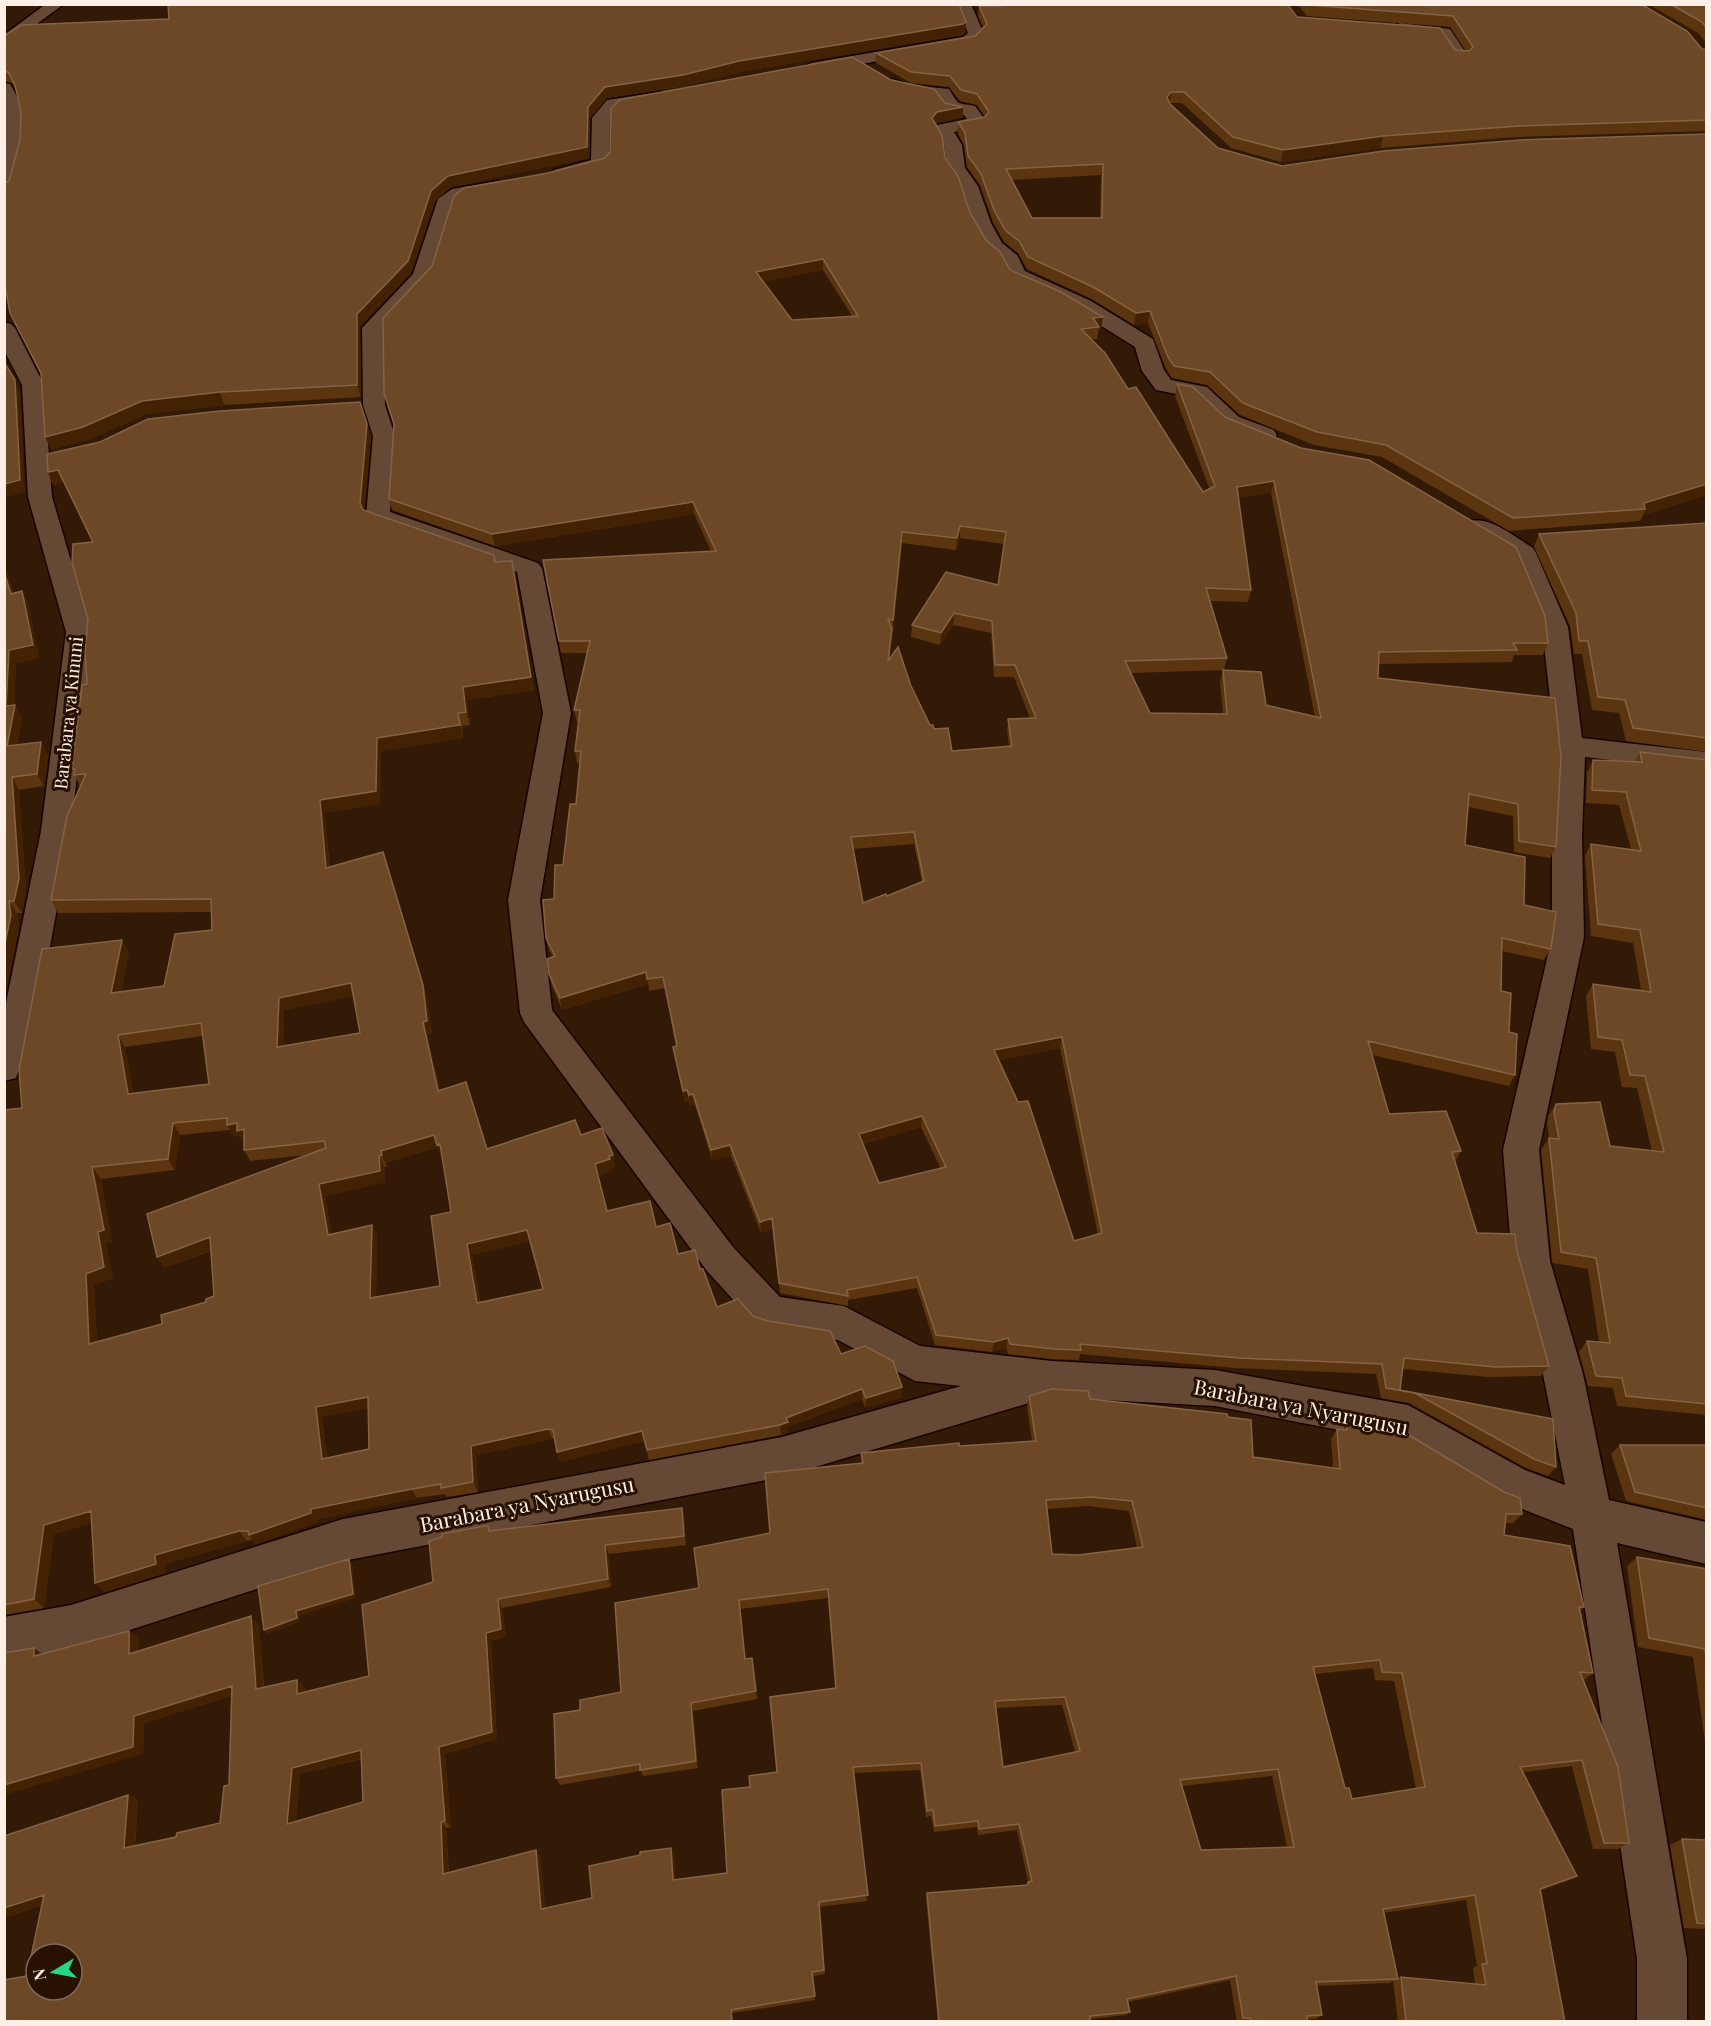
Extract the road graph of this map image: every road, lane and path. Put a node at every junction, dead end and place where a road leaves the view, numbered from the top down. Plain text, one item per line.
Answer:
1 (57, 4) edge
2 (964, 7) edge
3 (986, 10) edge
4 (1383, 27) edge
5 (4, 43) edge
6 (1442, 54) edge
7 (856, 60) junction
8 (790, 71) edge
9 (4, 88) edge
10 (673, 94) edge
11 (540, 178) edge
12 (512, 184) edge
13 (4, 191) edge
14 (4, 328) edge
15 (1288, 445) edge
16 (1452, 511) edge
17 (1569, 746) junction
18 (1707, 761) edge
19 (4, 1068) edge
20 (1052, 1379) junction
21 (1592, 1516) junction
22 (1707, 1543) edge
23 (4, 1639) edge
24 (1662, 2022) edge

1 - 5 street
2 - 3 street
2 - 7 street
4 - 6 street
7 - 8 street
7 - 15 street
9 - 13 street
10 - 11 street
12 - 20 street, Barabara ya Nyarugusu
14 - 19 street, Barabara ya Kinuni
16 - 17 street
17 - 18 street
17 - 21 street
20 - 21 street, Barabara ya Nyarugusu
20 - 23 street, Barabara ya Nyarugusu
21 - 22 street, Barabara ya Nyarugusu
21 - 24 street

